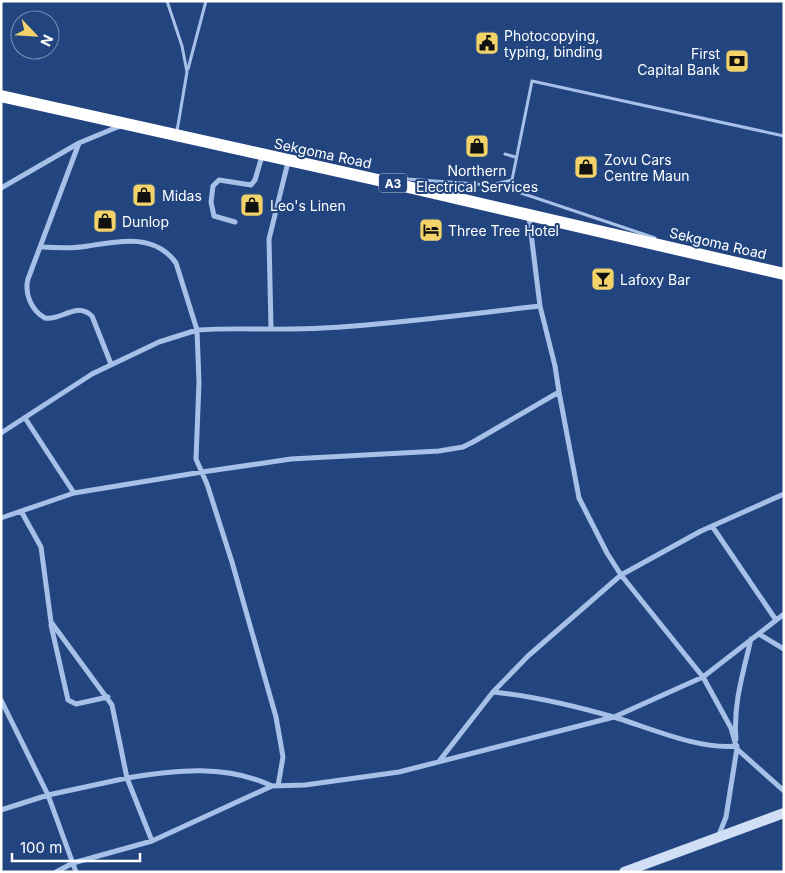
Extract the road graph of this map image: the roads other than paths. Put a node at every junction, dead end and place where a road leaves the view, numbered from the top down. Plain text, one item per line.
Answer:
1 (166, 1) edge
2 (206, 1) edge
3 (187, 72) junction
4 (1, 96) edge
5 (122, 124) junction
6 (176, 136) junction
7 (784, 136) edge
8 (79, 143) junction
9 (504, 154) dead end
10 (262, 155) junction
11 (515, 157) junction
12 (288, 161) junction
13 (378, 180) junction
14 (512, 180) junction
15 (1, 188) edge
16 (529, 214) junction
17 (235, 222) dead end
18 (42, 247) junction
19 (718, 259) junction
20 (784, 274) edge
21 (540, 306) junction
22 (271, 328) junction
23 (197, 330) junction
24 (111, 364) junction
25 (559, 392) junction
26 (25, 418) junction
27 (1, 433) edge
28 (202, 472) junction
29 (74, 493) junction
30 (784, 494) edge
31 (1, 510) edge
32 (21, 511) junction
33 (3, 517) edge
34 (712, 526) junction
35 (621, 575) junction
36 (784, 614) edge
37 (776, 620) junction
38 (50, 622) junction
39 (759, 634) junction
40 (752, 639) junction
41 (784, 649) edge
42 (703, 677) junction
43 (493, 692) junction
44 (108, 697) junction
45 (1, 700) edge
46 (614, 718) junction
47 (737, 747) junction
48 (440, 760) junction
49 (127, 778) junction
50 (275, 786) junction
51 (784, 792) edge
52 (48, 795) junction
53 (1, 810) edge
54 (784, 812) edge
55 (718, 837) junction
56 (152, 841) junction
57 (73, 863) junction
58 (56, 872) edge
59 (76, 872) edge
60 (624, 872) edge

1 - 3 lane
2 - 3 lane
3 - 6 lane
4 - 5 highway, Sekgoma Road / A3
5 - 6 highway, Sekgoma Road / A3
5 - 8 street
6 - 10 highway, Sekgoma Road / A3
7 - 11 lane
8 - 15 street
8 - 18 street
9 - 11 lane
10 - 12 highway, Sekgoma Road / A3
10 - 17 street
11 - 14 lane
12 - 13 highway, Sekgoma Road / A3
12 - 22 street
13 - 14 lane
13 - 16 highway, Sekgoma Road / A3
14 - 19 lane
16 - 19 highway, Sekgoma Road / A3
16 - 21 street
18 - 23 street
18 - 24 street
19 - 20 highway, Sekgoma Road / A3
21 - 22 street
21 - 25 street
22 - 23 street
23 - 24 street
23 - 28 street
24 - 26 street
25 - 28 street
25 - 35 street
26 - 27 street
26 - 29 street
28 - 29 street
28 - 50 street
29 - 32 street
30 - 34 street
31 - 33 street
32 - 33 street
32 - 38 street
34 - 35 street
34 - 37 street
35 - 42 street
35 - 43 street
36 - 37 street
37 - 39 street
38 - 44 street
38 - 44 street
39 - 40 street
39 - 41 street
40 - 42 street
40 - 47 street
42 - 46 street
42 - 47 street
43 - 46 street
43 - 48 street
44 - 49 street
45 - 52 street
46 - 47 street
46 - 48 street
47 - 51 street
47 - 55 street
48 - 50 street
49 - 50 street
49 - 52 street
49 - 56 street
50 - 56 street
52 - 53 street
52 - 57 street
54 - 55 street
55 - 60 street
56 - 57 street
57 - 58 street
57 - 59 street

